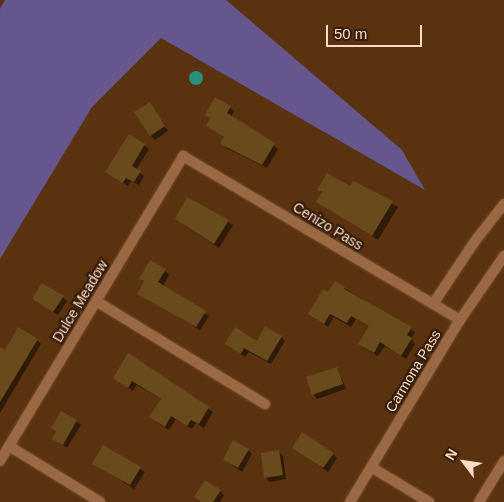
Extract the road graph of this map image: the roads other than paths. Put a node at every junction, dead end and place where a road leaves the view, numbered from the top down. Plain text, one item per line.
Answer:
1 (183, 156) joint
2 (504, 204) edge
3 (504, 256) edge
4 (96, 301) junction
5 (433, 304) junction
6 (460, 320) junction
7 (265, 404) dead end
8 (9, 446) junction
9 (504, 460) edge
10 (0, 462) edge
11 (371, 467) junction
12 (100, 502) edge
13 (350, 502) edge
14 (429, 502) edge
15 (479, 502) edge

1 - 4 street, Dulce Meadow
1 - 5 street, Cenizo Pass
2 - 5 street
3 - 6 street, Carmona Pass
4 - 7 street
4 - 8 street, Dulce Meadow
5 - 6 street, Cenizo Pass
6 - 11 street, Carmona Pass
8 - 10 street, Dulce Meadow
8 - 12 street
9 - 15 street
11 - 13 street, Carmona Pass
11 - 14 street

